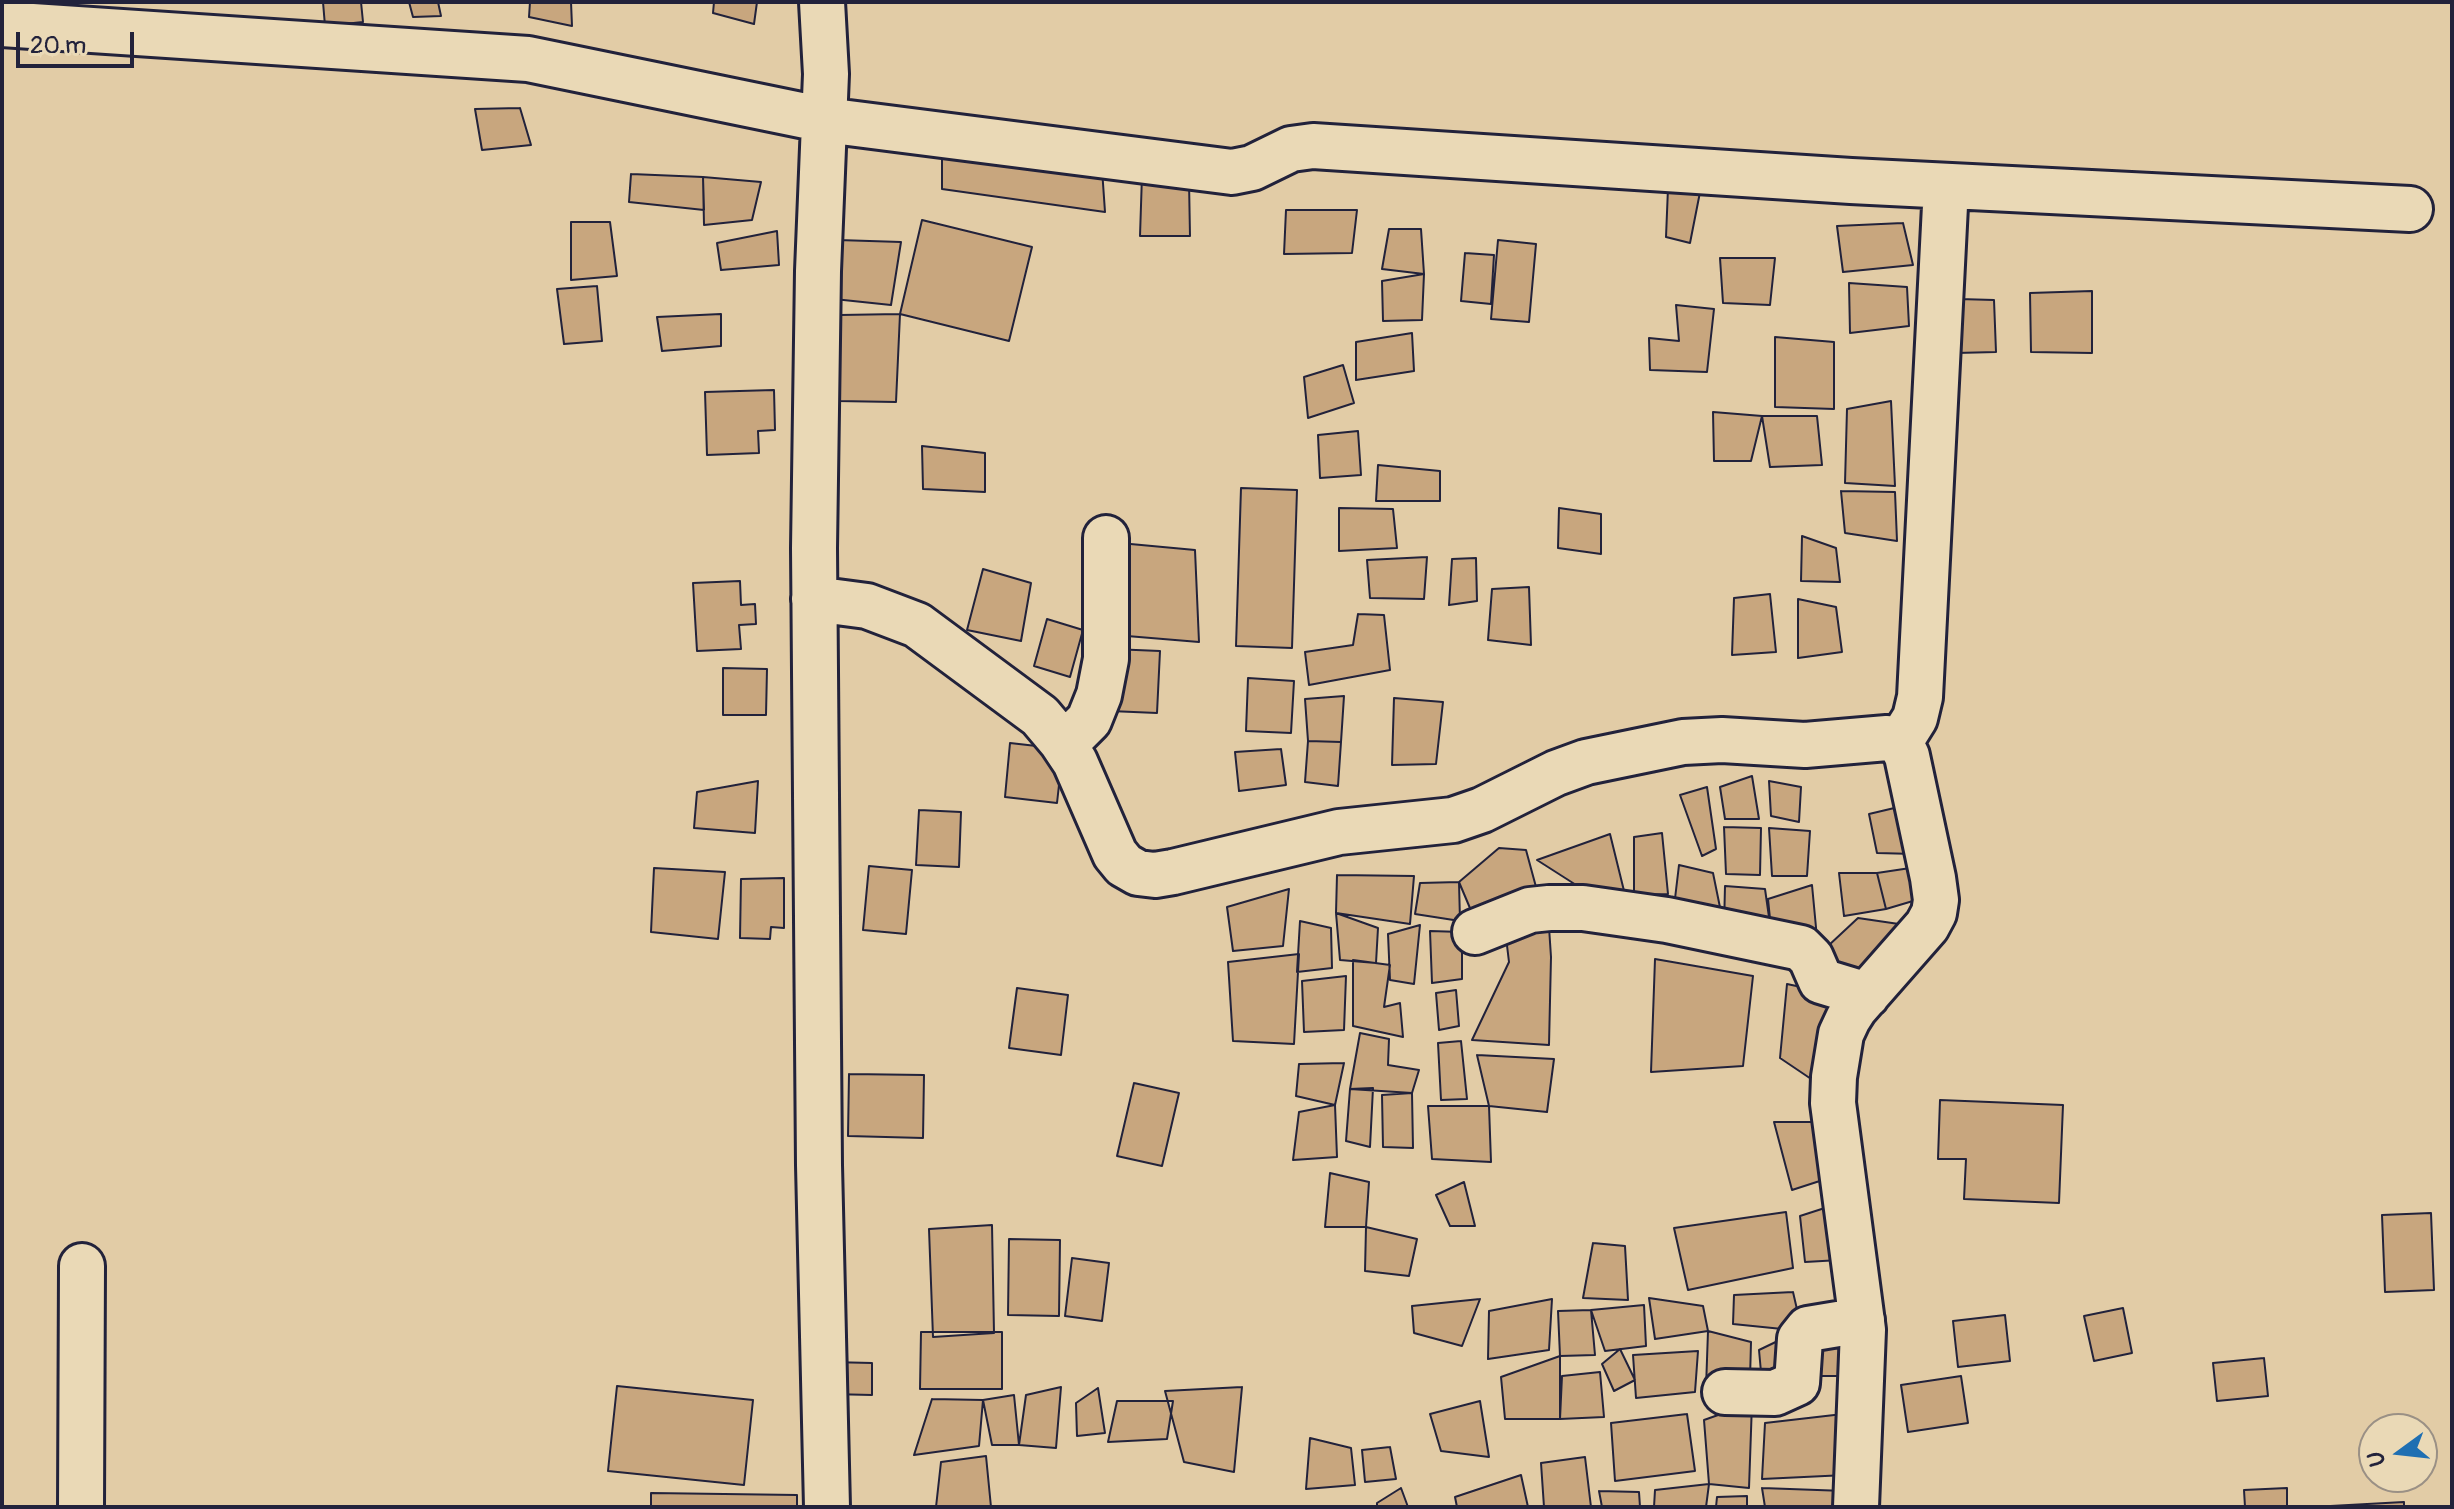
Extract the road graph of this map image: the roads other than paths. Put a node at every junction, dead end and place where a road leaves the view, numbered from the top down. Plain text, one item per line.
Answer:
1 (822, 2) edge
2 (2, 24) edge
3 (825, 120) junction
4 (1946, 186) junction
5 (2410, 209) dead end
6 (1106, 538) dead end
7 (814, 599) junction
8 (1900, 742) junction
9 (1064, 745) junction
10 (1475, 932) dead end
11 (1867, 995) junction
12 (82, 1266) dead end
13 (1862, 1320) junction
14 (1725, 1392) dead end
15 (81, 1507) edge
16 (827, 1507) edge
17 (1856, 1507) edge

1 - 3 street
2 - 3 street
3 - 4 street
3 - 7 street
4 - 5 street
4 - 8 street
6 - 9 street
7 - 9 street
7 - 16 street
8 - 9 street
8 - 11 street
10 - 11 street
11 - 13 street
12 - 15 street
13 - 14 street
13 - 17 street

